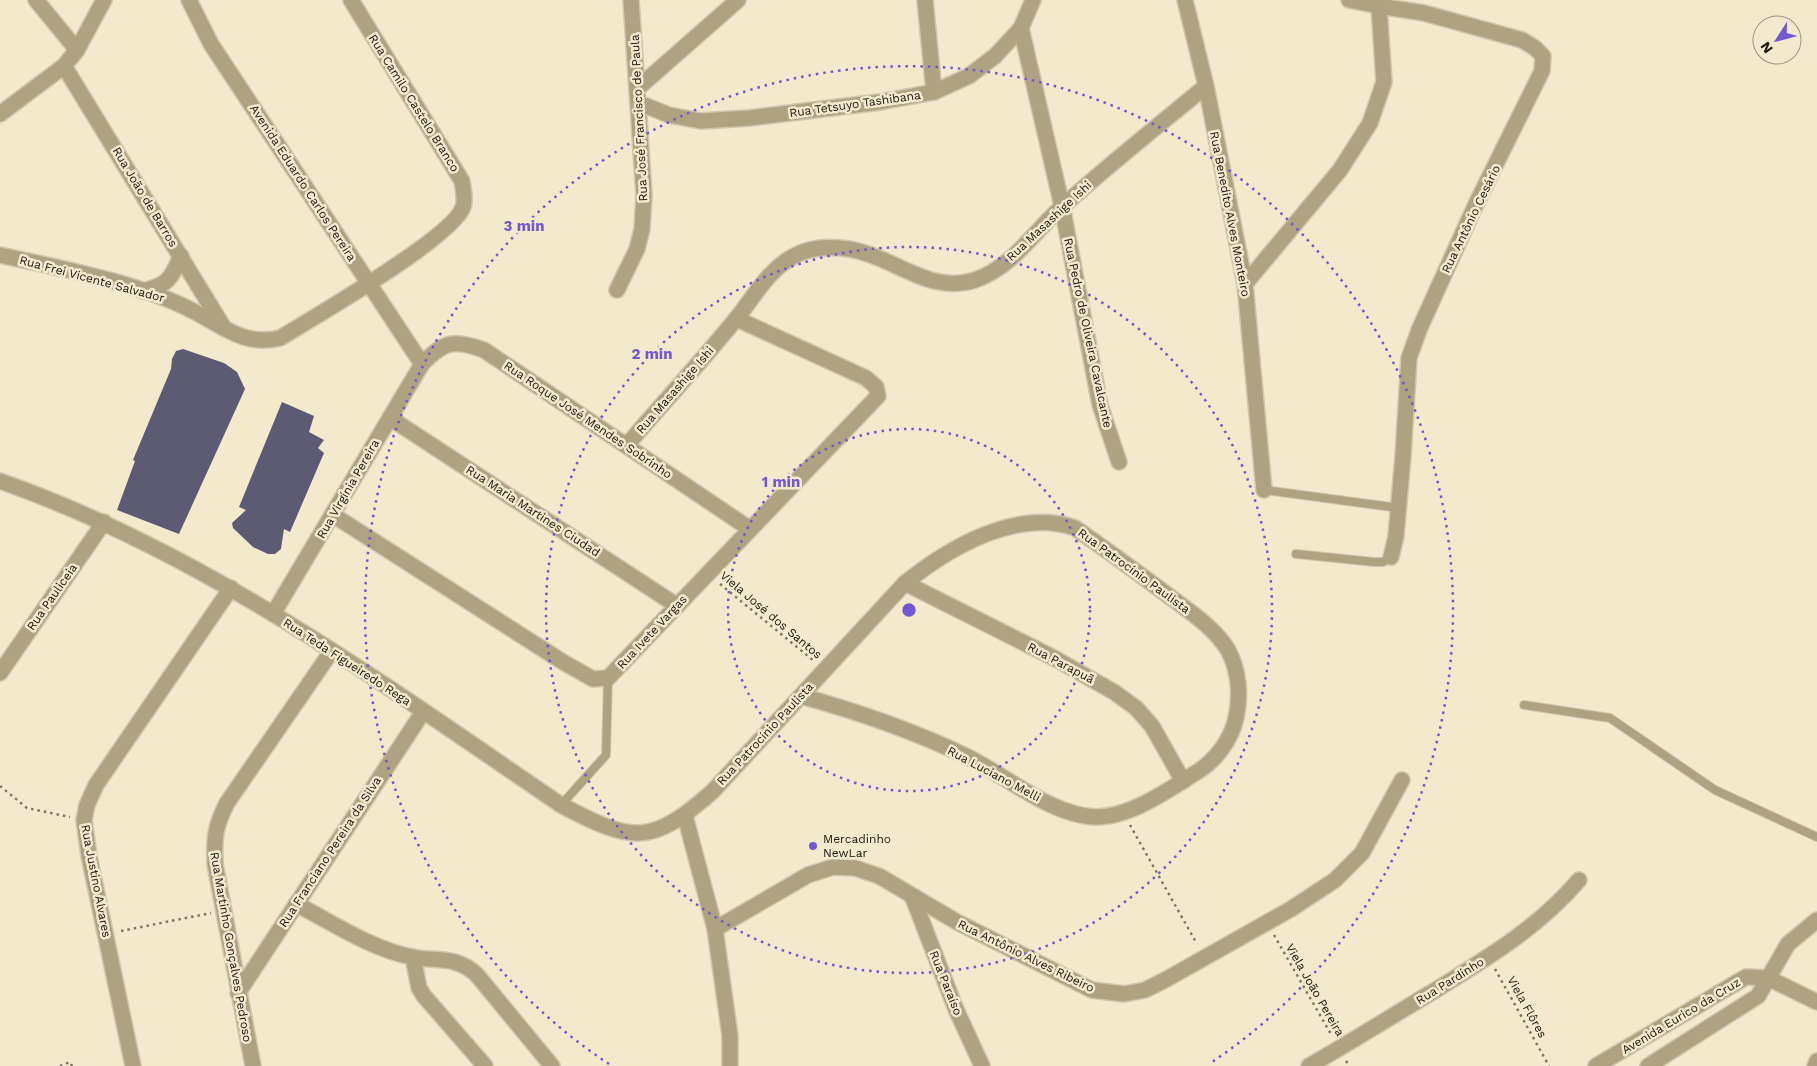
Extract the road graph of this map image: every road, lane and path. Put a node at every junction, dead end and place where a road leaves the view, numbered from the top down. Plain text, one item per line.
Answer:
1 (36, 0) edge
2 (104, 0) edge
3 (189, 0) edge
4 (351, 0) edge
5 (631, 0) edge
6 (738, 0) edge
7 (925, 0) edge
8 (1033, 0) edge
9 (1185, 0) edge
10 (1349, 0) edge
11 (1378, 6) junction
12 (1021, 28) junction
13 (77, 50) junction
14 (64, 66) junction
15 (1206, 86) junction
16 (639, 87) junction
17 (934, 92) junction
18 (640, 103) junction
19 (0, 114) edge
20 (1062, 206) junction
21 (0, 254) edge
22 (180, 256) junction
23 (368, 284) junction
24 (1245, 284) junction
25 (616, 290) dead end
26 (142, 291) junction
27 (737, 319) junction
28 (225, 329) junction
29 (422, 364) junction
30 (390, 418) junction
31 (627, 445) junction
32 (1119, 462) dead end
33 (0, 481) edge
34 (1264, 490) joint
35 (1399, 508) junction
36 (333, 515) junction
37 (104, 522) junction
38 (750, 529) junction
39 (1296, 554) dead end
40 (1391, 557) joint
41 (707, 573) junction
42 (905, 583) junction
43 (231, 588) junction
44 (676, 605) junction
45 (273, 614) junction
46 (331, 652) junction
47 (824, 670) junction
48 (0, 673) edge
49 (608, 678) junction
50 (802, 696) junction
51 (1524, 704) dead end
52 (423, 712) junction
53 (1402, 780) dead end
54 (1183, 781) junction
55 (0, 786) edge
56 (561, 805) junction
57 (1123, 813) junction
58 (686, 816) junction
59 (84, 820) junction
60 (1817, 837) edge
61 (1579, 880) dead end
62 (912, 898) junction
63 (296, 904) junction
64 (224, 910) junction
65 (1817, 920) edge
66 (1266, 923) junction
67 (715, 929) junction
68 (105, 934) junction
69 (413, 957) junction
70 (1204, 957) junction
71 (1489, 957) junction
72 (1768, 978) junction
73 (238, 993) junction
74 (1817, 1002) edge
75 (1339, 1049) junction
76 (1817, 1061) edge
77 (60, 1066) edge
78 (72, 1066) edge
79 (133, 1066) edge
80 (253, 1066) edge
81 (485, 1066) edge
82 (552, 1066) edge
83 (730, 1066) edge
84 (982, 1066) edge
85 (1309, 1066) edge
86 (1349, 1066) edge
87 (1549, 1066) edge
88 (1596, 1066) edge
89 (1648, 1066) edge
90 (1815, 1066) edge

1 - 13 street
2 - 13 street
3 - 23 street, Avenida Eduardo Carlos Pereira
4 - 23 street, Rua Camilo Castelo Branco
5 - 16 street, Rua José Francisco de Paula
6 - 16 street
7 - 17 street
8 - 12 street, Rua Tetsuyo Tashibana
9 - 15 street, Rua Benedito Alves Monteiro
10 - 11 street
11 - 24 street
11 - 35 street, Rua Antônio Cesário
12 - 17 street, Rua Tetsuyo Tashibana
12 - 20 street, Rua Pedro de Oliveira Cavalcante
13 - 14 street
14 - 19 street
14 - 22 street, Rua João de Barros
15 - 20 street, Rua Masashige Ishi
15 - 24 street, Rua Benedito Alves Monteiro
16 - 18 street, Rua José Francisco de Paula
17 - 18 street, Rua Tetsuyo Tashibana
18 - 25 street, Rua José Francisco de Paula
20 - 27 street, Rua Masashige Ishi
20 - 32 street, Rua Pedro de Oliveira Cavalcante
21 - 26 street, Rua Frei Vicente Salvador
22 - 26 street
22 - 28 street, Rua João de Barros
23 - 28 street, Rua Frei Vicente Salvador
23 - 29 street, Avenida Eduardo Carlos Pereira
24 - 34 street, Rua Benedito Alves Monteiro
26 - 28 street, Rua Frei Vicente Salvador
27 - 31 street, Rua Masashige Ishi
27 - 38 street, Rua Ivete Vargas
29 - 30 street, Rua Virgínia Pereira
29 - 31 street, Rua Roque José Mendes Sobrinho
30 - 36 street, Rua Virgínia Pereira
30 - 44 street, Rua Maria Martines Ciudad
31 - 38 street, Rua Roque José Mendes Sobrinho
33 - 37 street, Rua Teda Figueiredo Rega
34 - 35 lane
35 - 40 street, Rua Antônio Cesário
36 - 45 street, Rua Virgínia Pereira
36 - 49 street, Rua Ivete Vargas
37 - 43 street, Rua Teda Figueiredo Rega
37 - 48 street, Rua Pauliceia
38 - 41 street, Rua Ivete Vargas
39 - 40 lane
41 - 44 street, Rua Ivete Vargas
41 - 47 path, Viela José dos Santos
42 - 47 street, Rua Patrocínio Paulista
42 - 54 street, Rua Parapuã
42 - 54 street, Rua Patrocínio Paulista
43 - 45 street, Rua Teda Figueiredo Rega
43 - 59 street, Rua Justino Alvares
44 - 49 street, Rua Ivete Vargas
45 - 46 street, Rua Teda Figueiredo Rega
46 - 52 street, Rua Teda Figueiredo Rega
46 - 64 street, Rua Martinho Gonçalves Pedroso
47 - 50 street, Rua Patrocínio Paulista
49 - 56 lane
50 - 57 street, Rua Luciano Melli
50 - 58 street, Rua Patrocínio Paulista
51 - 60 lane
52 - 56 street, Rua Teda Figueiredo Rega
52 - 63 street, Rua Franciano Pereira da Silva
53 - 66 street, Rua Antônio Alves Ribeiro
54 - 57 street, Rua Luciano Melli
55 - 59 path
56 - 58 street, Rua Teda Figueiredo Rega
57 - 70 path
58 - 67 street
59 - 68 street, Rua Justino Alvares
61 - 71 street, Rua Pardinho
62 - 67 street, Rua Antônio Alves Ribeiro
62 - 70 street, Rua Antônio Alves Ribeiro
62 - 84 street, Rua Paraíso
63 - 69 street
63 - 73 street, Rua Franciano Pereira da Silva
64 - 68 path
64 - 73 street, Rua Martinho Gonçalves Pedroso
65 - 72 street, Avenida Eurico da Cruz
66 - 70 street, Rua Antônio Alves Ribeiro
66 - 75 path, Viela João Pereira
67 - 83 street
68 - 79 street, Rua Justino Alvares
69 - 81 street
69 - 82 street
71 - 75 street, Rua Pardinho
71 - 87 path, Viela Flôres
72 - 74 street, Avenida Eurico da Cruz
72 - 88 street, Avenida Eurico da Cruz
72 - 89 street, Avenida Eurico da Cruz
73 - 80 street, Rua Martinho Gonçalves Pedroso
75 - 85 street, Rua Pardinho
75 - 86 path, Viela João Pereira
76 - 90 street
77 - 78 path

